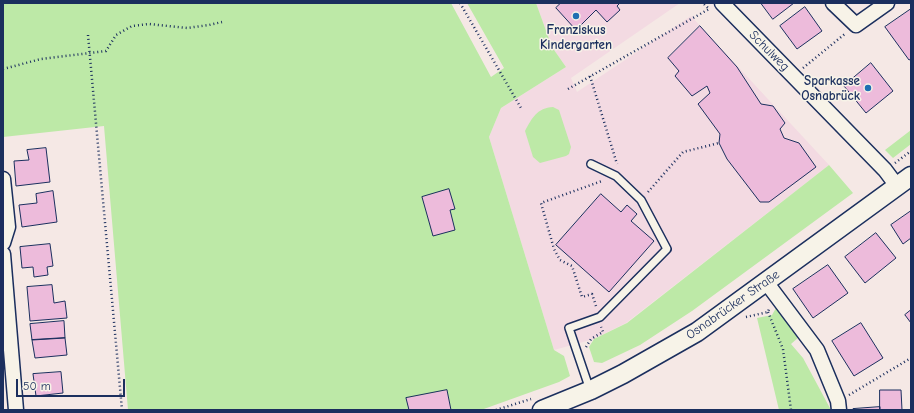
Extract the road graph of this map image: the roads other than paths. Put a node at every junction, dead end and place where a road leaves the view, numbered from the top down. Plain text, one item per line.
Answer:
1 (722, 3) edge
2 (833, 3) edge
3 (887, 3) edge
4 (591, 164) dead end
5 (3, 179) edge
6 (904, 181) edge
7 (3, 244) edge
8 (3, 254) edge
9 (766, 282) junction
10 (590, 390) junction
11 (540, 403) edge
12 (839, 406) edge
13 (16, 410) edge

1 - 6 street, Schulweg
2 - 3 street
4 - 10 lane
5 - 7 street
6 - 9 street, Osnabrücker Straße
8 - 13 street
9 - 10 street, Osnabrücker Straße
9 - 12 street
10 - 11 street, Osnabrücker Straße

